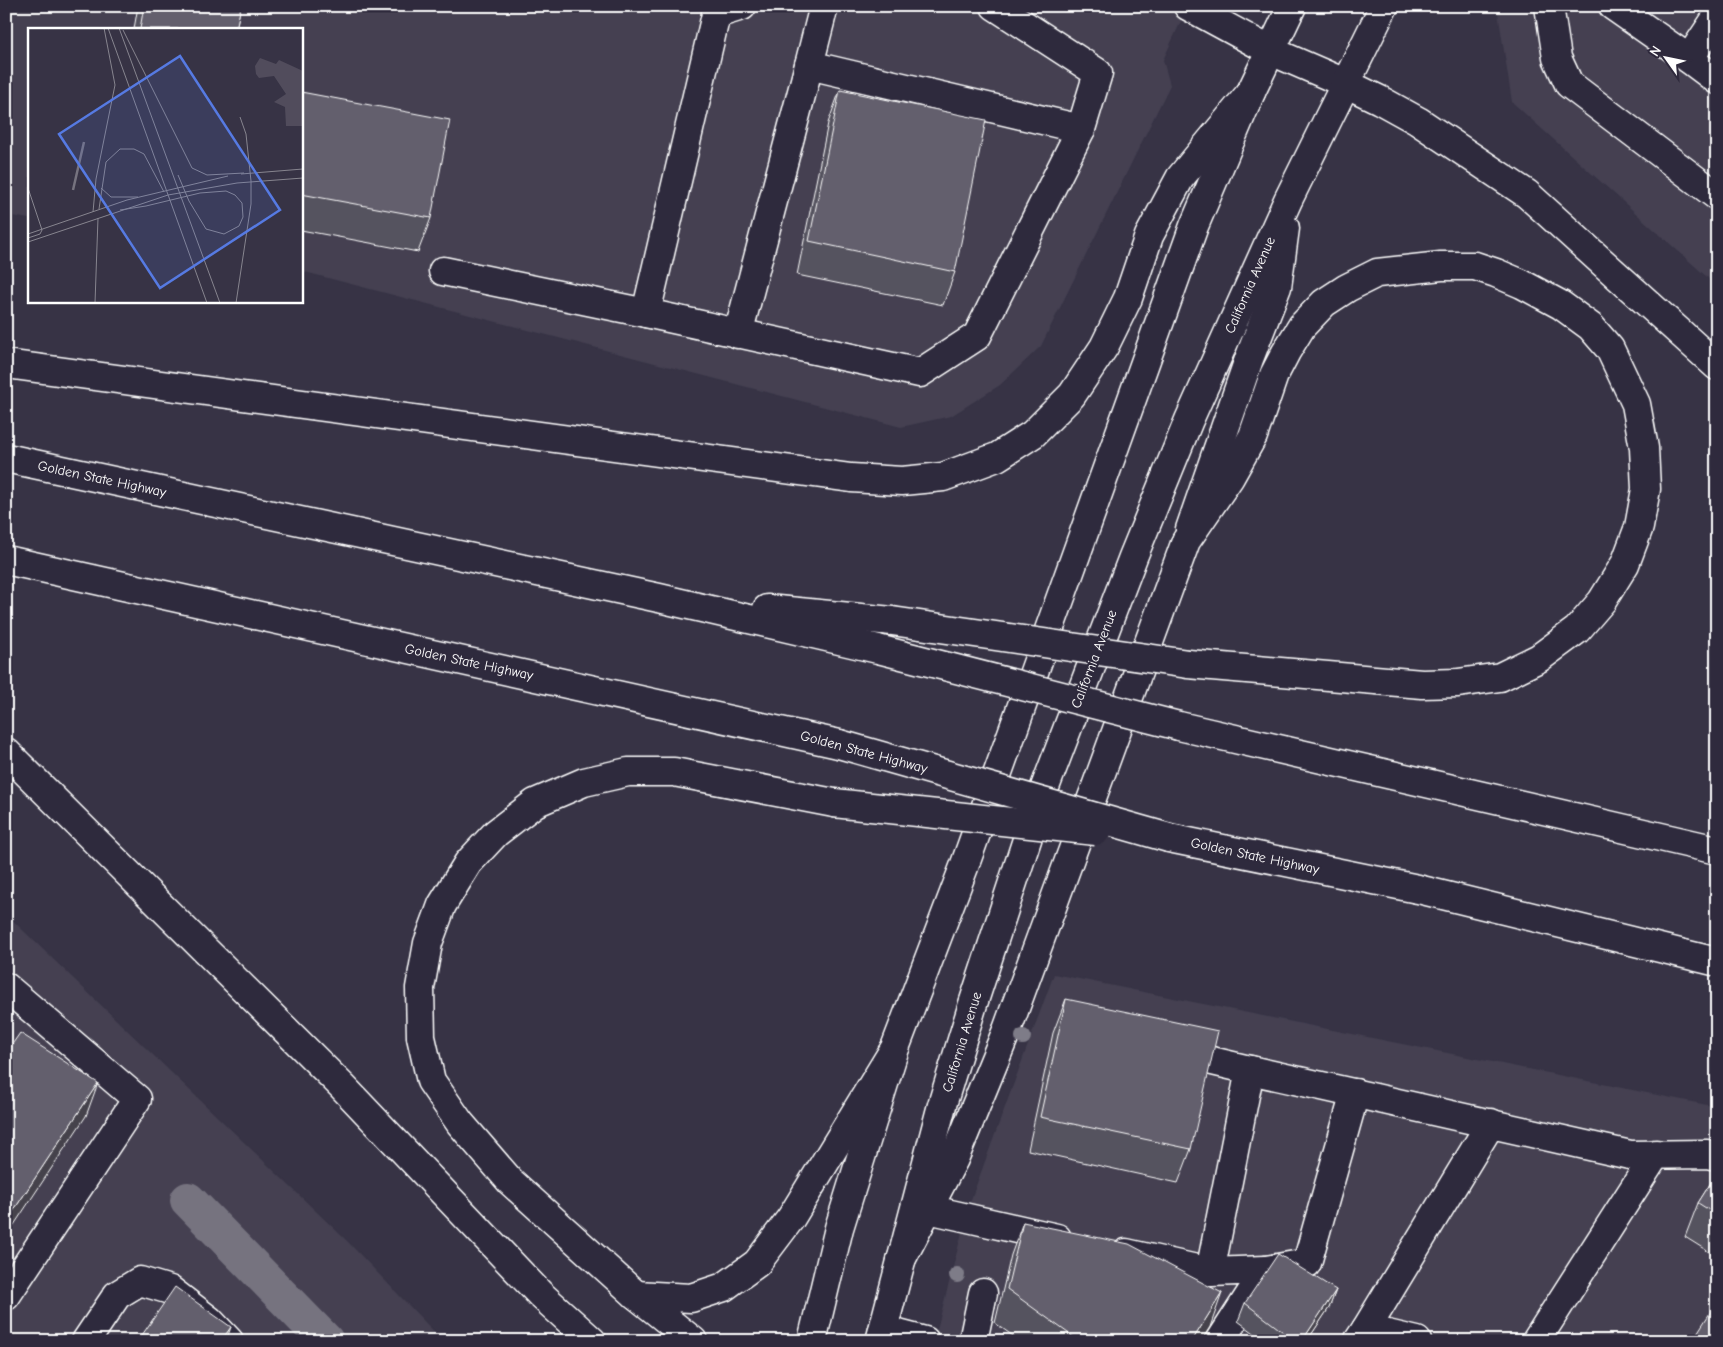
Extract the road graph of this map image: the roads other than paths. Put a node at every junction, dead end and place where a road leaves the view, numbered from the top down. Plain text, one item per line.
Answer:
1 (824, 6) edge
2 (995, 6) edge
3 (1188, 6) edge
4 (1292, 6) edge
5 (1384, 6) edge
6 (1549, 6) edge
7 (1614, 6) edge
8 (725, 9) edge
9 (1717, 17) edge
10 (1271, 51) junction
11 (1689, 59) junction
12 (809, 65) junction
13 (1717, 80) edge
14 (1345, 83) junction
15 (1251, 92) junction
16 (1082, 129) junction
17 (1717, 196) edge
18 (1288, 200) junction
19 (444, 271) dead end
20 (646, 313) junction
21 (738, 334) junction
22 (6, 364) edge
23 (1717, 366) edge
24 (6, 458) edge
25 (1186, 541) junction
26 (6, 560) edge
27 (659, 598) junction
28 (6, 752) edge
29 (1169, 838) junction
30 (1717, 850) edge
31 (1717, 962) edge
32 (6, 987) edge
33 (1146, 1045) edge
34 (896, 1048) junction
35 (1250, 1070) junction
36 (1355, 1093) junction
37 (1490, 1122) junction
38 (1656, 1154) junction
39 (1717, 1156) edge
40 (928, 1209) junction
41 (901, 1260) junction
42 (1266, 1270) junction
43 (1210, 1272) junction
44 (983, 1293) dead end
45 (636, 1295) junction
46 (6, 1296) edge
47 (882, 1335) edge
48 (1362, 1335) edge
49 (86, 1341) edge
50 (229, 1341) edge
51 (592, 1341) edge
52 (693, 1341) edge
53 (812, 1341) edge
54 (926, 1341) edge
55 (974, 1341) edge
56 (1220, 1341) edge
57 (1418, 1341) edge
58 (1536, 1341) edge

1 - 12 main road
2 - 16 main road
3 - 10 main road
4 - 10 main road
5 - 14 main road, California Avenue
6 - 17 main road
7 - 11 main road
8 - 20 main road
9 - 11 main road
10 - 14 main road
10 - 15 main road
11 - 13 main road
12 - 16 main road
12 - 21 main road
14 - 18 main road, California Avenue
14 - 23 main road
15 - 22 main road
15 - 34 main road
16 - 21 main road
18 - 25 main road
18 - 41 main road, California Avenue
19 - 20 main road
20 - 21 main road
24 - 27 main road, Golden State Highway
25 - 27 main road, bridge
25 - 40 main road
26 - 29 main road, Golden State Highway, bridge
27 - 30 main road, Golden State Highway, bridge
28 - 51 main road
29 - 31 main road, Golden State Highway
29 - 45 main road, bridge
32 - 46 main road
33 - 35 main road
34 - 45 main road
34 - 53 main road
35 - 36 main road
35 - 43 main road
36 - 37 main road
36 - 42 main road
37 - 38 main road
37 - 48 main road
38 - 39 main road
38 - 58 main road
40 - 41 main road
40 - 43 main road
41 - 47 main road, California Avenue
42 - 43 main road
42 - 56 main road
44 - 55 main road
45 - 52 main road
47 - 54 main road
48 - 57 main road
49 - 50 main road

